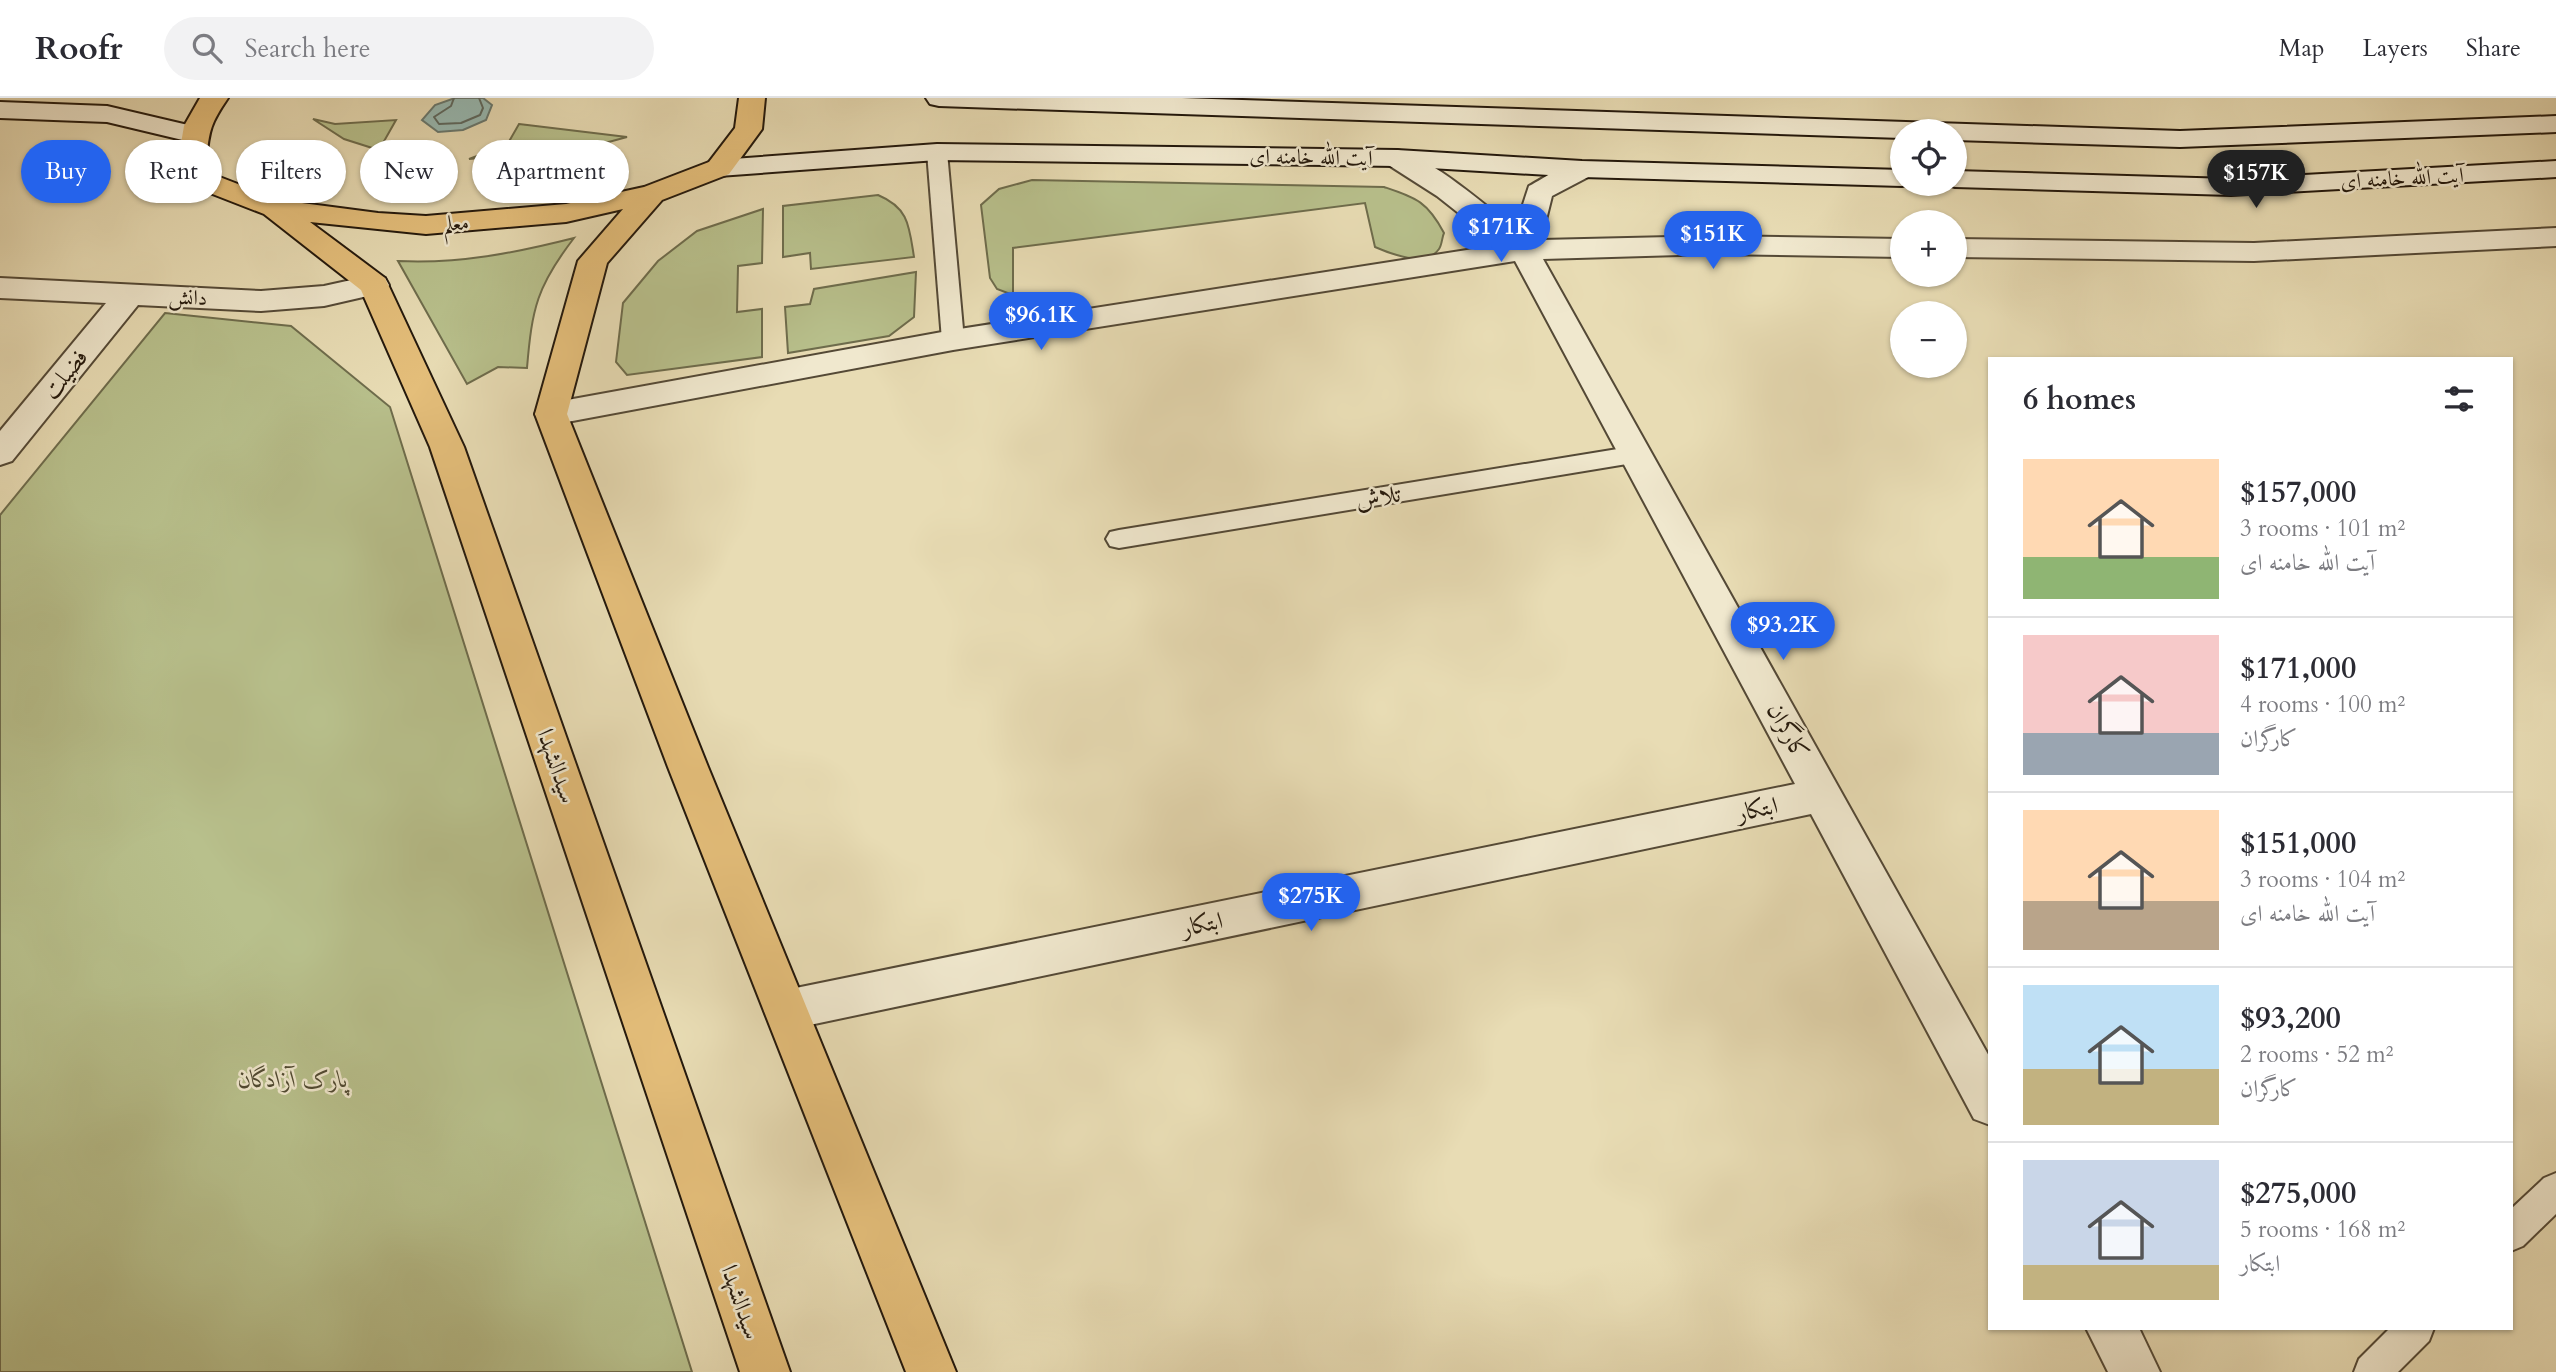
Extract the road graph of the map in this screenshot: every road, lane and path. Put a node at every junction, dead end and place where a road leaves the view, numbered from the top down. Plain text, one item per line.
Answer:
1 (215, 98) edge
2 (752, 98) edge
3 (939, 98) edge
4 (0, 110) edge
5 (2556, 124) edge
6 (1890, 129) edge
7 (1967, 132) edge
8 (195, 135) junction
9 (937, 152) junction
10 (1397, 158) junction
11 (719, 168) junction
12 (1582, 169) junction
13 (2556, 169) edge
14 (1890, 178) edge
15 (1967, 179) edge
16 (652, 194) junction
17 (274, 208) junction
18 (2556, 237) edge
19 (1890, 248) edge
20 (1967, 248) edge
21 (1524, 250) junction
22 (374, 285) junction
23 (0, 288) edge
24 (130, 294) junction
25 (953, 340) junction
26 (551, 414) junction
27 (6, 438) edge
28 (1636, 455) junction
29 (1119, 539) dead end
30 (1823, 795) junction
31 (786, 1010) junction
32 (1988, 1099) edge
33 (2556, 1190) edge
34 (2513, 1232) edge
35 (2112, 1330) edge
36 (2414, 1330) edge
37 (765, 1372) edge
38 (931, 1372) edge
39 (2135, 1372) edge
40 (2372, 1372) edge

1 - 8 main road, معلم
2 - 11 main road
3 - 6 street, آیت الله خامنه ای
4 - 8 street
5 - 7 street, آیت الله خامنه ای
8 - 17 main road, معلم
9 - 10 street, آیت الله خامنه ای
9 - 11 street, آیت الله خامنه ای
9 - 25 lane
10 - 12 street, آیت الله خامنه ای
10 - 21 street
11 - 16 main road, معلم
12 - 14 street, آیت الله خامنه ای
12 - 21 street
13 - 15 street, آیت الله خامنه ای
16 - 17 main road, معلم
16 - 26 main road
17 - 22 main road, سیدالشهدا
18 - 20 street
19 - 21 street
21 - 25 street
21 - 28 street, کارگران
22 - 24 street, دانش
22 - 37 main road, سیدالشهدا
23 - 24 street, دانش
24 - 27 street, فضیلت
25 - 26 street
26 - 31 main road
28 - 29 lane, تلاش
28 - 30 street, کارگران
30 - 31 street, ابتکار
30 - 32 street, کارگران
31 - 38 main road
33 - 34 lane
35 - 39 street
36 - 40 lane

